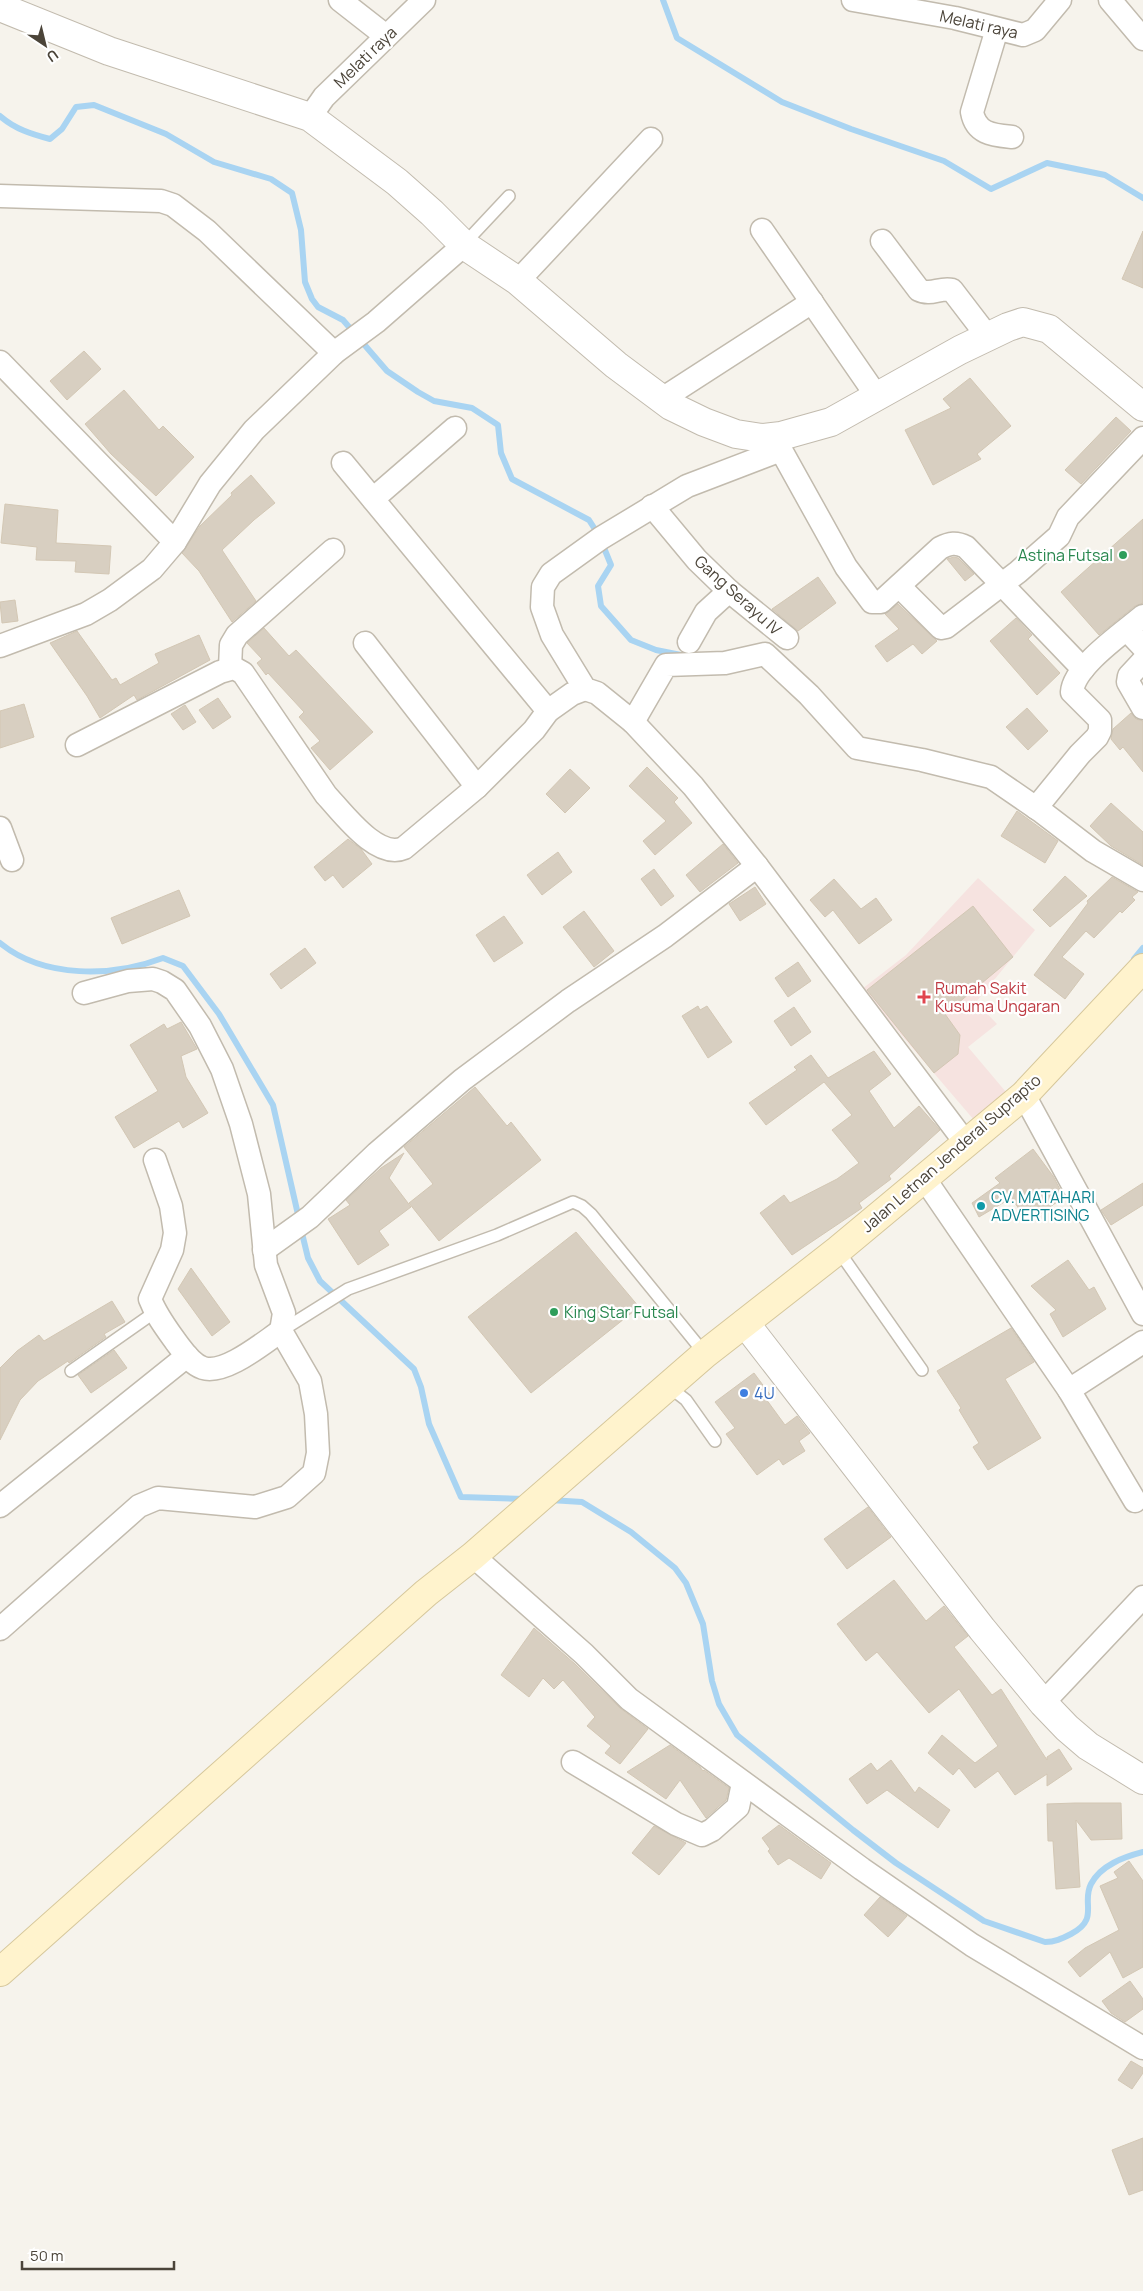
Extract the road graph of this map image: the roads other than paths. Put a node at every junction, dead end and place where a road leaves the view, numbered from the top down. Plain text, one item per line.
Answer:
1 (340, 0) edge
2 (424, 0) edge
3 (853, 0) edge
4 (1060, 0) edge
5 (1110, 0) edge
6 (0, 7) edge
7 (997, 28) junction
8 (386, 36) junction
9 (1143, 39) edge
10 (310, 117) junction
11 (1012, 137) dead end
12 (651, 139) dead end
13 (0, 196) edge
14 (508, 196) dead end
15 (762, 230) dead end
16 (882, 241) dead end
17 (464, 245) junction
18 (518, 280) junction
19 (812, 302) junction
20 (988, 337) junction
21 (334, 353) junction
22 (0, 362) edge
23 (878, 398) junction
24 (662, 399) junction
25 (1143, 407) edge
26 (455, 428) dead end
27 (1143, 438) edge
28 (781, 443) junction
29 (343, 463) dead end
30 (373, 500) junction
31 (652, 506) junction
32 (175, 542) junction
33 (333, 550) dead end
34 (1000, 585) junction
35 (898, 586) junction
36 (729, 591) junction
37 (1135, 623) edge
38 (787, 638) dead end
39 (689, 642) dead end
40 (365, 643) dead end
41 (0, 646) edge
42 (1143, 647) edge
43 (1143, 661) edge
44 (230, 668) junction
45 (1082, 669) junction
46 (585, 690) junction
47 (1143, 708) edge
48 (548, 711) junction
49 (633, 722) junction
50 (77, 745) dead end
51 (477, 787) junction
52 (1040, 803) junction
53 (0, 828) edge
54 (12, 860) dead end
55 (757, 866) junction
56 (1143, 880) edge
57 (1137, 974) edge
58 (84, 993) dead end
59 (1024, 1095) junction
60 (965, 1142) junction
61 (155, 1160) dead end
62 (924, 1178) junction
63 (264, 1250) junction
64 (838, 1250) junction
65 (155, 1312) junction
66 (1143, 1314) edge
67 (745, 1323) junction
68 (281, 1331) junction
69 (1143, 1342) edge
70 (705, 1354) junction
71 (187, 1356) junction
72 (922, 1370) dead end
73 (71, 1372) dead end
74 (668, 1386) junction
75 (1070, 1390) junction
76 (715, 1441) dead end
77 (1135, 1501) dead end
78 (0, 1506) edge
79 (473, 1556) junction
80 (1143, 1597) edge
81 (0, 1629) edge
82 (1042, 1703) junction
83 (573, 1762) dead end
84 (1143, 1780) edge
85 (743, 1783) junction
86 (0, 1972) edge
87 (1143, 2048) edge

1 - 8 street
2 - 8 street, Melati raya
3 - 7 street, Melati raya
4 - 7 street, Melati raya
5 - 9 street
6 - 10 street
7 - 11 street
8 - 10 street, Melati raya
10 - 17 street
12 - 18 street
13 - 21 street
14 - 17 lane
15 - 19 street
16 - 20 street
17 - 18 street
17 - 21 street
18 - 24 street
19 - 23 street
19 - 24 street
20 - 23 street
20 - 25 street
21 - 32 street
22 - 32 street
23 - 28 street
24 - 28 street
26 - 30 street
27 - 34 street
28 - 31 street
28 - 35 street
29 - 30 street
30 - 48 street
31 - 36 street, Gang Serayu IV
31 - 46 street
32 - 41 street
33 - 44 street
34 - 35 street
34 - 35 street
34 - 45 street
36 - 38 street, Gang Serayu IV
36 - 39 street
37 - 42 street
37 - 45 street
40 - 51 street
43 - 47 street
44 - 50 street
44 - 51 street
45 - 52 street
46 - 48 street
46 - 49 street
48 - 51 street
49 - 52 street
49 - 55 street
52 - 56 street
53 - 54 street
55 - 60 street
55 - 63 street
57 - 59 main road, Jalan Letnan Jenderal Suprapto
58 - 63 street
59 - 60 main road, Jalan Letnan Jenderal Suprapto
59 - 66 street
60 - 62 main road, Jalan Letnan Jenderal Suprapto
61 - 65 street
62 - 64 main road, Jalan Letnan Jenderal Suprapto
62 - 75 street
63 - 68 street
64 - 67 main road, Jalan Letnan Jenderal Suprapto
64 - 72 lane
65 - 71 street
65 - 73 lane
67 - 70 main road, Jalan Letnan Jenderal Suprapto
67 - 82 street
68 - 70 lane
68 - 71 street
68 - 81 street
69 - 75 street
70 - 74 main road, Jalan Letnan Jenderal Suprapto
71 - 78 street
74 - 76 lane
74 - 79 main road, Jalan Letnan Jenderal Suprapto
75 - 77 street
79 - 85 street
79 - 86 main road, Jalan Letnan Jenderal Suprapto
80 - 82 street
82 - 84 street
83 - 85 street
85 - 87 street

